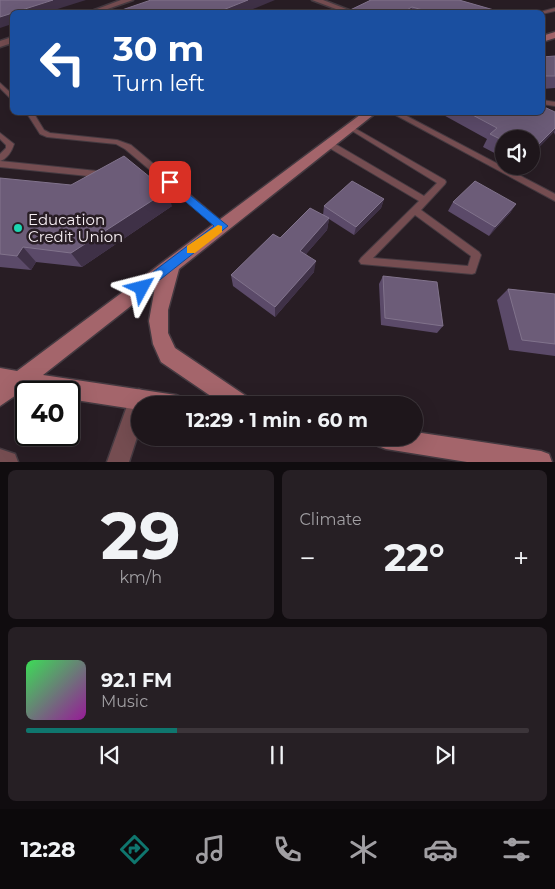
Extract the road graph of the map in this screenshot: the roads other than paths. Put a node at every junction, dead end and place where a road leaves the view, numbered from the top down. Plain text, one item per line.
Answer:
1 (129, 0) edge
2 (316, 0) edge
3 (98, 10) edge
4 (344, 10) edge
5 (0, 85) edge
6 (10, 95) edge
7 (31, 115) edge
8 (368, 115) edge
9 (399, 115) edge
10 (351, 128) junction
11 (0, 135) edge
12 (329, 144) junction
13 (140, 157) junction
14 (130, 158) edge
15 (0, 159) edge
16 (0, 164) edge
17 (108, 171) edge
18 (555, 198) edge
19 (425, 200) junction
20 (415, 210) junction
21 (222, 226) junction
22 (172, 265) junction
23 (0, 378) edge
24 (21, 381) joint
25 (15, 385) edge
26 (80, 390) edge
27 (0, 396) edge
28 (229, 396) edge
29 (131, 398) edge
30 (131, 423) edge
31 (423, 444) edge
32 (0, 460) edge
33 (7, 462) edge
34 (118, 462) edge
35 (541, 462) edge

1 - 3 street
2 - 4 street
5 - 6 lane
7 - 13 lane
8 - 10 street
9 - 18 lane
10 - 12 street
10 - 19 lane
11 - 15 lane
12 - 19 lane
12 - 21 street
13 - 14 lane
13 - 21 lane
16 - 17 lane
19 - 20 lane
20 - 20 lane
21 - 22 street
22 - 24 street
22 - 28 street
23 - 24 street
25 - 27 street
26 - 29 street
30 - 34 street
31 - 35 street
32 - 33 street

